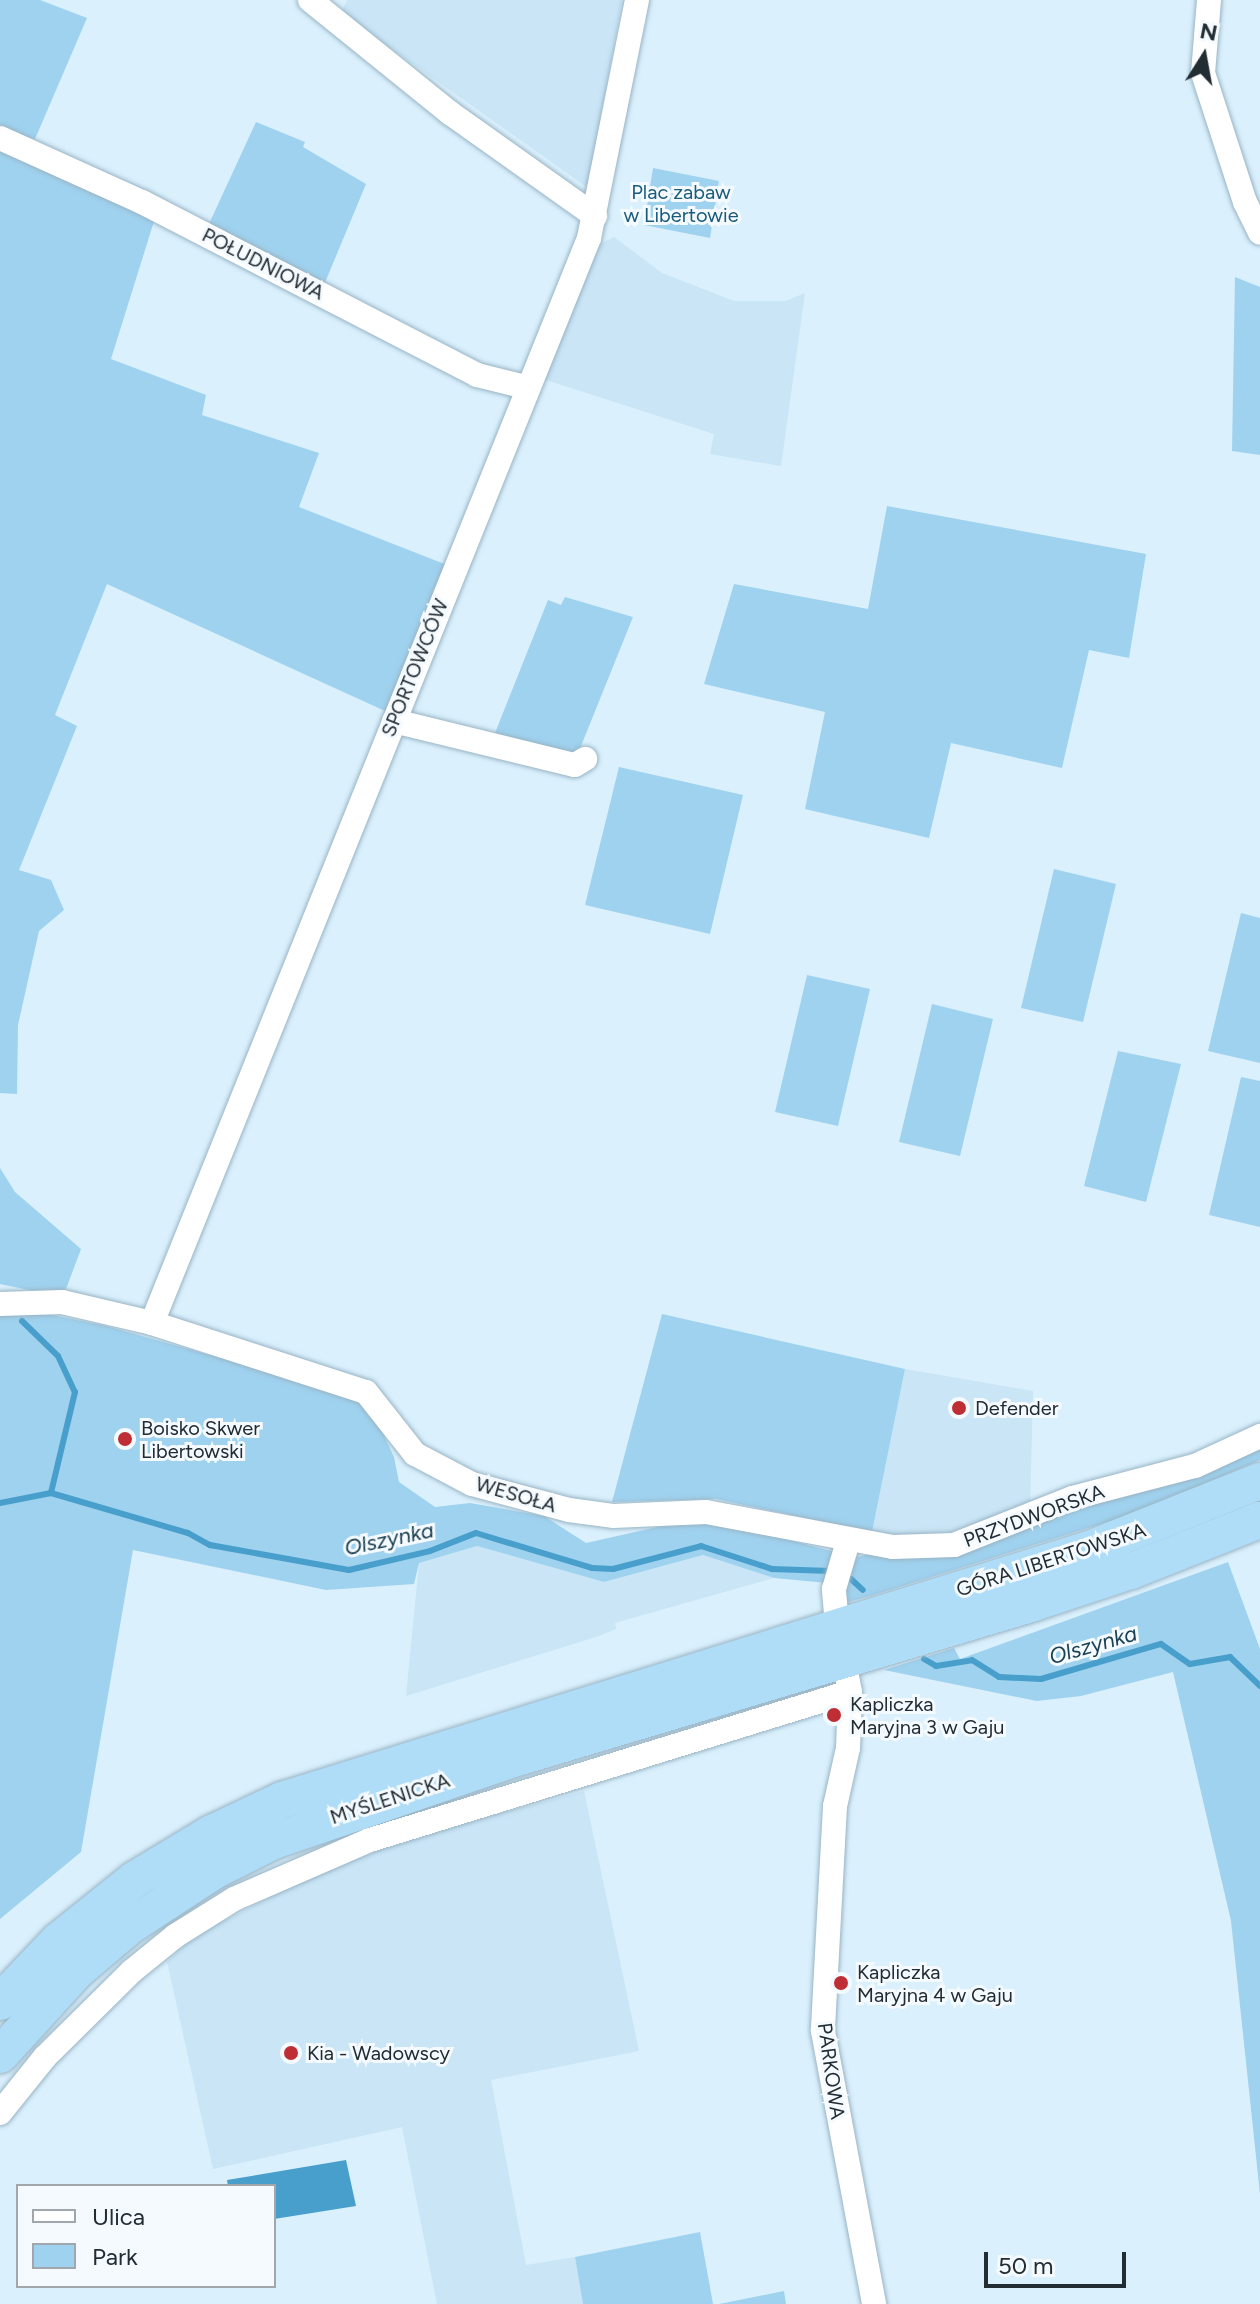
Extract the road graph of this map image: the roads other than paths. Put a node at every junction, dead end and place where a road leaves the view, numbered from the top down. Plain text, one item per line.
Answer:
1 (310, 0) edge
2 (637, 0) edge
3 (1209, 0) edge
4 (0, 138) edge
5 (595, 216) junction
6 (1260, 233) edge
7 (526, 387) junction
8 (394, 721) junction
9 (585, 759) dead end
10 (0, 1304) edge
11 (152, 1323) junction
12 (1260, 1436) edge
13 (1260, 1481) edge
14 (1260, 1520) edge
15 (848, 1541) junction
16 (844, 1659) junction
17 (0, 2002) edge
18 (0, 2055) edge
19 (0, 2113) edge
20 (874, 2304) edge

1 - 5 street
2 - 5 street, SPORTOWCÓW
3 - 6 street
4 - 7 street, POŁUDNIOWA
5 - 7 street, SPORTOWCÓW
7 - 8 street, SPORTOWCÓW
8 - 9 street
8 - 11 street, SPORTOWCÓW
10 - 11 street, WESOŁA
11 - 15 street, WESOŁA
12 - 15 street, PRZYDWORSKA
13 - 16 highway, GÓRA LIBERTOWSKA
14 - 16 highway, GÓRA LIBERTOWSKA
15 - 16 street
16 - 17 highway, MYŚLENICKA
16 - 18 highway, MYŚLENICKA
16 - 19 street
16 - 20 street, PARKOWA

